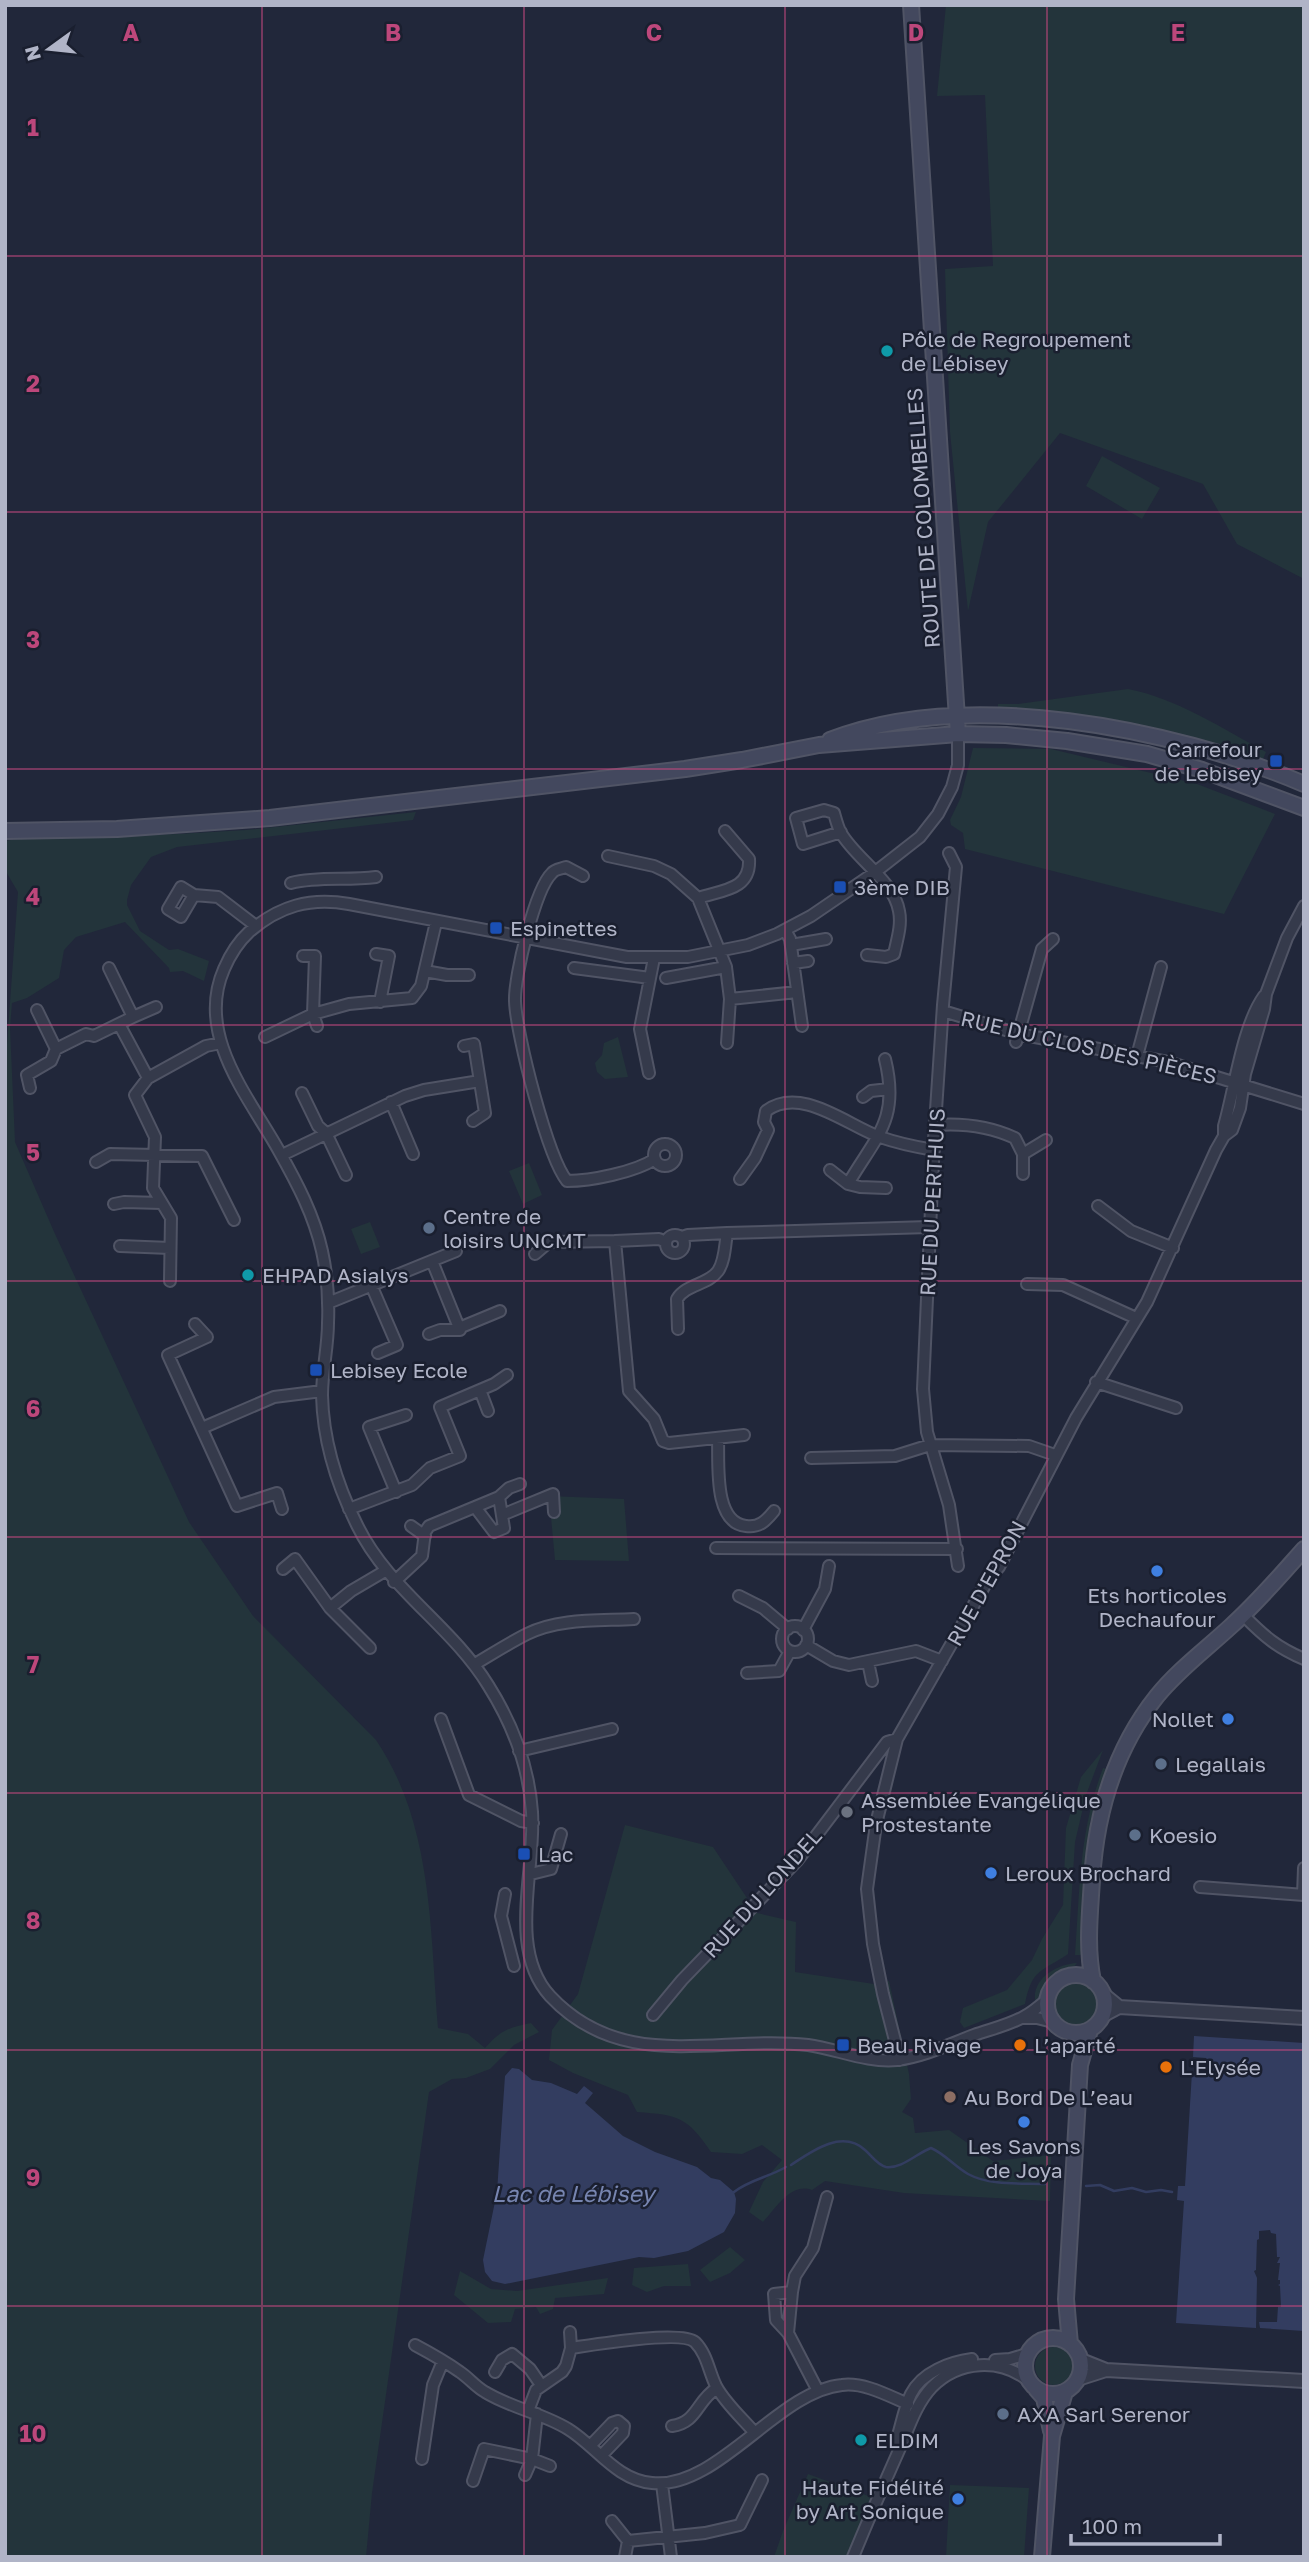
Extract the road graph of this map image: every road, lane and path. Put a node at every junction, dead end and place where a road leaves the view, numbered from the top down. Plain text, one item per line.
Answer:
1 (911, 5) edge
2 (957, 717) junction
3 (958, 734) junction
4 (819, 745) junction
5 (1304, 784) edge
6 (1304, 808) edge
7 (5, 831) edge
8 (725, 831) dead end
9 (841, 832) dead end
10 (949, 853) dead end
11 (608, 856) dead end
12 (874, 873) junction
13 (583, 876) dead end
14 (376, 877) dead end
15 (350, 880) junction
16 (291, 883) dead end
17 (194, 895) dead end
18 (698, 898) junction
19 (349, 904) junction
20 (1304, 906) edge
21 (436, 922) junction
22 (256, 926) junction
23 (785, 930) junction
24 (526, 937) junction
25 (825, 939) dead end
26 (1053, 939) dead end
27 (791, 945) junction
28 (720, 952) junction
29 (376, 954) dead end
30 (867, 955) dead end
31 (303, 956) dead end
32 (653, 958) junction
33 (808, 961) dead end
34 (793, 963) junction
35 (726, 967) junction
36 (1161, 967) dead end
37 (109, 968) dead end
38 (575, 968) dead end
39 (425, 971) junction
40 (469, 975) dead end
41 (650, 978) junction
42 (666, 978) dead end
43 (797, 992) junction
44 (730, 999) junction
45 (380, 1002) junction
46 (156, 1007) dead end
47 (37, 1010) dead end
48 (943, 1011) junction
49 (133, 1017) junction
50 (315, 1020) junction
51 (119, 1024) junction
52 (802, 1026) dead end
53 (265, 1037) dead end
54 (1017, 1038) junction
55 (221, 1043) junction
56 (727, 1043) dead end
57 (464, 1046) dead end
58 (57, 1049) junction
59 (1137, 1056) junction
60 (885, 1059) dead end
61 (649, 1073) dead end
62 (148, 1078) junction
63 (480, 1081) junction
64 (1239, 1083) junction
65 (30, 1088) dead end
66 (890, 1089) junction
67 (302, 1093) dead end
68 (863, 1097) dead end
69 (391, 1102) junction
70 (1304, 1104) edge
71 (472, 1121) dead end
72 (936, 1125) junction
73 (326, 1133) junction
74 (879, 1137) junction
75 (1046, 1140) dead end
76 (934, 1150) junction
77 (413, 1154) dead end
78 (1023, 1154) junction
79 (282, 1155) junction
80 (154, 1156) junction
81 (655, 1159) dead end
82 (96, 1162) dead end
83 (830, 1170) dead end
84 (1023, 1174) dead end
85 (346, 1175) dead end
86 (740, 1178) dead end
87 (848, 1184) junction
88 (886, 1188) dead end
89 (162, 1203) junction
90 (114, 1204) dead end
91 (1098, 1206) dead end
92 (234, 1220) dead end
93 (929, 1227) junction
94 (727, 1233) junction
95 (615, 1241) junction
96 (120, 1245) dead end
97 (170, 1248) junction
98 (1173, 1248) junction
99 (456, 1251) dead end
100 (535, 1254) dead end
101 (432, 1261) junction
102 (170, 1282) dead end
103 (1027, 1284) dead end
104 (372, 1287) junction
105 (328, 1303) junction
106 (500, 1311) dead end
107 (1136, 1318) junction
108 (195, 1324) dead end
109 (459, 1328) junction
110 (678, 1329) dead end
111 (429, 1334) dead end
112 (378, 1353) dead end
113 (507, 1375) dead end
114 (1097, 1382) junction
115 (480, 1390) junction
116 (322, 1391) junction
117 (1176, 1408) dead end
118 (488, 1411) dead end
119 (406, 1415) dead end
120 (202, 1428) junction
121 (744, 1435) dead end
122 (718, 1438) junction
123 (930, 1446) junction
124 (1055, 1455) junction
125 (811, 1458) dead end
126 (520, 1484) dead end
127 (396, 1492) junction
128 (499, 1497) junction
129 (475, 1507) junction
130 (282, 1509) dead end
131 (349, 1509) junction
132 (774, 1511) dead end
133 (554, 1512) dead end
134 (502, 1516) junction
135 (411, 1526) dead end
136 (425, 1536) junction
137 (716, 1548) dead end
138 (957, 1549) junction
139 (1304, 1549) edge
140 (829, 1566) dead end
141 (958, 1566) dead end
142 (284, 1569) dead end
143 (385, 1571) junction
144 (394, 1582) junction
145 (739, 1596) dead end
146 (330, 1608) junction
147 (1243, 1615) junction
148 (634, 1619) dead end
149 (788, 1629) junction
150 (803, 1630) junction
151 (806, 1645) junction
152 (369, 1648) dead end
153 (790, 1651) junction
154 (1304, 1659) edge
155 (942, 1661) junction
156 (867, 1662) junction
157 (475, 1664) junction
158 (747, 1673) dead end
159 (872, 1681) dead end
160 (442, 1719) dead end
161 (612, 1730) dead end
162 (897, 1739) junction
163 (519, 1751) junction
164 (533, 1822) junction
165 (561, 1834) dead end
166 (1304, 1868) edge
167 (531, 1874) junction
168 (1200, 1887) dead end
169 (505, 1894) dead end
170 (1303, 1895) edge
171 (526, 1927) junction
172 (505, 1931) junction
173 (1088, 1940) junction
174 (514, 1966) dead end
175 (1072, 1975) junction
176 (1093, 1981) junction
177 (1103, 1994) junction
178 (1047, 2000) junction
179 (1119, 2007) junction
180 (653, 2015) dead end
181 (1102, 2016) junction
182 (1022, 2018) junction
183 (1304, 2018) edge
184 (1059, 2027) junction
185 (1090, 2030) junction
186 (900, 2060) junction
187 (1080, 2064) junction
188 (827, 2197) dead end
189 (792, 2292) junction
190 (1066, 2299) junction
191 (570, 2332) dead end
192 (788, 2333) junction
193 (1047, 2338) junction
194 (1070, 2344) junction
195 (415, 2345) dead end
196 (571, 2348) junction
197 (1027, 2354) junction
198 (1081, 2360) junction
199 (443, 2361) junction
200 (1106, 2370) junction
201 (495, 2372) dead end
202 (1078, 2379) junction
203 (1304, 2381) edge
204 (541, 2385) junction
205 (1033, 2385) junction
206 (717, 2388) junction
207 (818, 2391) junction
208 (1065, 2392) junction
209 (911, 2408) junction
210 (533, 2412) junction
211 (672, 2426) dead end
212 (755, 2432) junction
213 (1052, 2436) junction
214 (590, 2446) junction
215 (601, 2456) junction
216 (422, 2459) dead end
217 (532, 2459) junction
218 (550, 2466) dead end
219 (525, 2474) dead end
220 (762, 2480) dead end
221 (473, 2481) dead end
222 (662, 2484) junction
223 (876, 2501) junction
224 (612, 2521) dead end
225 (669, 2538) junction
226 (628, 2541) junction
227 (625, 2557) edge
228 (671, 2557) edge
229 (853, 2557) edge
230 (1042, 2557) edge

1 - 2 main road, ROUTE DE COLOMBELLES
2 - 3 main road, ROUTE DE COLOMBELLES
2 - 4 main road
2 - 5 main road
3 - 4 main road
3 - 6 main road
3 - 12 street
4 - 7 main road
8 - 18 street
9 - 12 street
10 - 48 street, RUE DU PERTHUIS
11 - 18 street
12 - 23 street
12 - 30 street
13 - 24 street
14 - 15 street
15 - 16 street
15 - 19 street
17 - 22 street
18 - 28 street
19 - 21 street
19 - 22 street
20 - 64 street, RUE D'EPRON
21 - 24 street
21 - 39 street
22 - 55 street
23 - 27 street
23 - 28 street
24 - 32 street
24 - 81 street
25 - 27 street
26 - 54 street
27 - 34 street
28 - 32 street
28 - 35 street
29 - 45 street
31 - 50 street
32 - 41 street
33 - 34 street
34 - 43 street
35 - 42 street
35 - 44 street
36 - 59 street
37 - 49 street
38 - 41 street
39 - 40 street
39 - 45 street
41 - 61 street
43 - 44 street
43 - 52 street
44 - 56 street
45 - 50 street
46 - 49 street
47 - 58 street
48 - 54 street, RUE DU CLOS DES PIÈCES
48 - 72 street, RUE DU PERTHUIS
49 - 51 street
50 - 53 street
51 - 58 street
51 - 62 street
54 - 59 street, RUE DU CLOS DES PIÈCES
55 - 62 street
55 - 79 street
57 - 63 street
58 - 65 street
59 - 64 street, RUE DU CLOS DES PIÈCES
60 - 66 street
62 - 80 street
63 - 69 street
63 - 71 street
64 - 70 street, RUE DU CLOS DES PIÈCES
64 - 98 street, RUE D'EPRON
66 - 68 street
66 - 74 street
67 - 73 street
69 - 73 street
69 - 77 street
72 - 76 street, RUE DU PERTHUIS
72 - 78 street
73 - 79 street
73 - 85 street
74 - 76 street
74 - 86 street
74 - 87 street
75 - 78 street
76 - 93 street, RUE DU PERTHUIS
78 - 84 street
79 - 105 street
80 - 82 street
80 - 89 street
80 - 92 street
83 - 87 street
87 - 88 street
89 - 90 street
89 - 97 street
91 - 98 street
93 - 94 street
93 - 123 street, RUE DU PERTHUIS
94 - 95 street
94 - 110 street
95 - 100 street
95 - 122 street
96 - 97 street
97 - 102 street
98 - 107 street, RUE D'EPRON
99 - 101 street
101 - 104 street
101 - 109 street
103 - 107 street
104 - 105 street
104 - 112 street
105 - 116 street
106 - 109 street
107 - 114 street, RUE D'EPRON
108 - 120 street
109 - 111 street
113 - 115 street
114 - 117 street
114 - 124 street, RUE D'EPRON
115 - 118 street
115 - 127 street
116 - 120 street
116 - 131 street
119 - 127 street
120 - 130 street
121 - 122 street
122 - 132 street
123 - 124 street
123 - 125 street
123 - 138 street, RUE DU PERTHUIS
124 - 155 street, RUE D'EPRON
126 - 128 street
127 - 131 street
128 - 129 street
128 - 134 street
129 - 134 street
129 - 136 street
131 - 143 street
133 - 134 street
135 - 136 street
136 - 144 street
137 - 138 street
138 - 141 street, RUE DU PERTHUIS
139 - 147 main road
140 - 150 street
142 - 146 street
143 - 144 street
143 - 146 street
144 - 157 street
145 - 149 street
146 - 152 street
147 - 154 street
147 - 173 main road
148 - 157 street
149 - 150 street
149 - 153 street
150 - 151 street
151 - 153 street
151 - 156 street
153 - 158 street
155 - 156 street
155 - 162 street, RUE D'EPRON
156 - 159 street
157 - 163 street
160 - 164 street
161 - 163 street
162 - 180 street, RUE DU LONDEL
162 - 186 street, RUE D'EPRON
163 - 164 street
164 - 167 street
165 - 167 street
166 - 170 street
167 - 171 street
168 - 170 street
169 - 172 street
171 - 172 street
171 - 186 street
172 - 174 street
173 - 175 main road
173 - 176 main road
175 - 176 main road
175 - 178 main road
176 - 177 main road
177 - 179 street
177 - 181 main road
178 - 182 street
178 - 184 main road
179 - 181 street
179 - 183 street
181 - 185 main road
182 - 184 street
182 - 186 street
184 - 185 main road
184 - 187 main road
185 - 187 main road
187 - 190 main road
188 - 189 street
189 - 192 street
189 - 192 street
190 - 193 main road
190 - 194 main road
191 - 196 street
192 - 207 street
193 - 194 main road
193 - 197 main road
194 - 198 main road
195 - 199 street
196 - 204 street
196 - 206 street
197 - 205 main road
197 - 209 street
198 - 200 street
198 - 202 main road
199 - 210 street
199 - 216 street
200 - 202 street
200 - 203 street
201 - 204 street
202 - 208 main road
204 - 210 street
205 - 208 main road
205 - 209 street
205 - 213 main road
206 - 211 street
206 - 212 street
207 - 209 street
207 - 212 street
208 - 213 main road
209 - 223 street
209 - 223 street
210 - 214 street
210 - 217 street
212 - 222 street
213 - 230 main road
214 - 215 street
214 - 215 street
215 - 222 street
217 - 218 street
217 - 219 street
217 - 221 street
220 - 225 street
222 - 225 street
223 - 229 street
224 - 226 street
225 - 226 street
225 - 228 street
226 - 227 street

